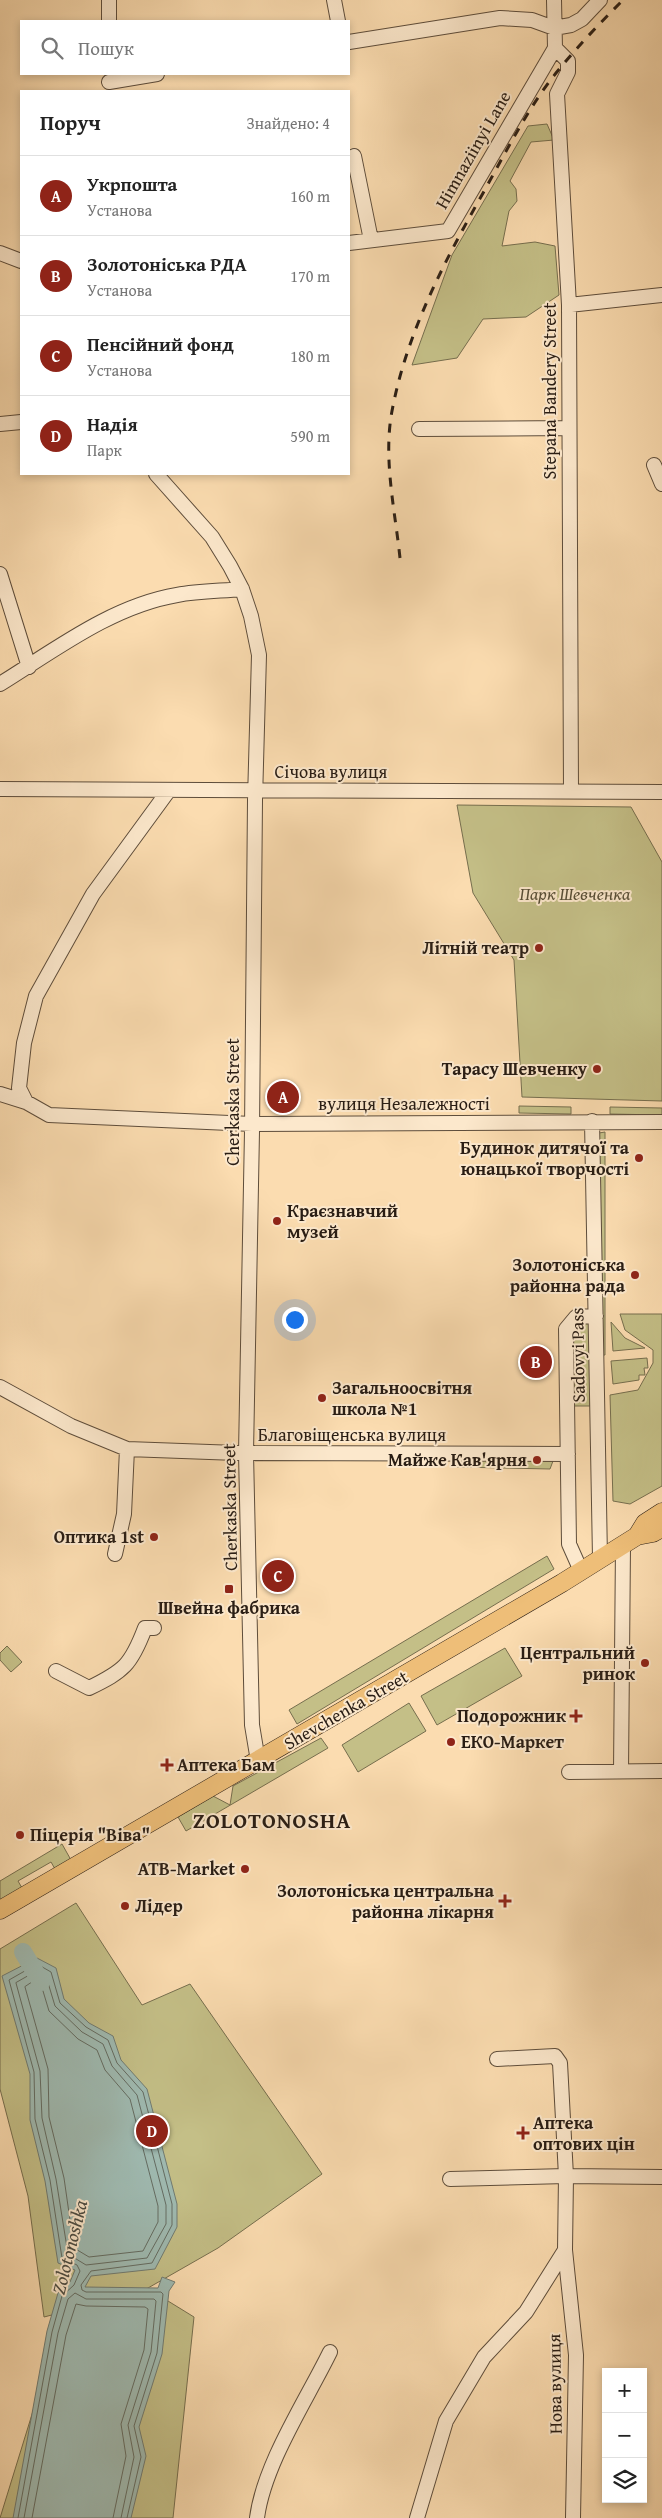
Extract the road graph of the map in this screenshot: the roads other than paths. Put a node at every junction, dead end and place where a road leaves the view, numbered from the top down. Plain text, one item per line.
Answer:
1 (109, 0) edge
2 (334, 0) edge
3 (554, 0) edge
4 (600, 0) edge
5 (109, 20) edge
6 (338, 20) edge
7 (554, 28) junction
8 (350, 42) edge
9 (555, 48) junction
10 (151, 75) edge
11 (109, 82) edge
12 (354, 156) dead end
13 (372, 240) junction
14 (350, 243) edge
15 (0, 253) edge
16 (20, 261) edge
17 (662, 295) edge
18 (568, 305) junction
19 (20, 422) edge
20 (0, 424) edge
21 (419, 428) dead end
22 (569, 428) junction
23 (654, 465) dead end
24 (157, 475) edge
25 (662, 484) edge
26 (0, 574) edge
27 (242, 589) junction
28 (29, 667) junction
29 (0, 684) edge
30 (0, 789) edge
31 (169, 790) junction
32 (255, 790) junction
33 (572, 792) junction
34 (662, 792) edge
35 (0, 1094) edge
36 (26, 1102) junction
37 (592, 1121) junction
38 (662, 1122) edge
39 (252, 1124) junction
40 (596, 1316) junction
41 (0, 1387) edge
42 (127, 1449) junction
43 (246, 1453) junction
44 (568, 1454) junction
45 (662, 1512) edge
46 (662, 1528) edge
47 (630, 1540) junction
48 (115, 1554) dead end
49 (600, 1558) junction
50 (581, 1571) junction
51 (154, 1628) dead end
52 (56, 1671) dead end
53 (258, 1761) junction
54 (621, 1771) junction
55 (662, 1771) edge
56 (568, 1772) dead end
57 (0, 1910) edge
58 (497, 2059) dead end
59 (566, 2176) junction
60 (662, 2177) edge
61 (450, 2179) dead end
62 (565, 2250) junction
63 (330, 2352) dead end
64 (257, 2518) edge
65 (417, 2518) edge
66 (573, 2518) edge

1 - 5 street
2 - 6 street
3 - 7 street
4 - 7 street
7 - 8 street
7 - 9 street
9 - 13 street, Himnaziinyi Lane
9 - 18 street, Stepana Bandery Street
10 - 11 street
12 - 13 street
13 - 14 street, Himnaziinyi Lane
15 - 16 street
17 - 18 street
18 - 22 street, Stepana Bandery Street
19 - 20 street
21 - 22 street
22 - 33 street, Stepana Bandery Street
23 - 25 street
24 - 27 street, Cherkaska Street
26 - 28 street
27 - 28 street
27 - 32 street, Cherkaska Street
28 - 29 street
30 - 31 street, Січова вулиця
31 - 32 street, Січова вулиця
31 - 36 street
32 - 33 street, Січова вулиця
32 - 39 street, Cherkaska Street
33 - 34 street, Січова вулиця
35 - 36 street, вулиця Незалежності
36 - 39 street, вулиця Незалежності
37 - 38 street, вулиця Незалежності
37 - 39 street, вулиця Незалежності
37 - 40 street, Sadovyi Pass
39 - 43 street, Cherkaska Street
40 - 44 street
40 - 49 street, Sadovyi Pass
41 - 42 street, Благовіщенська вулиця
42 - 43 street, Благовіщенська вулиця
42 - 48 street
43 - 44 street, Благовіщенська вулиця
43 - 53 street, Cherkaska Street
44 - 50 street
45 - 47 main road, Shevchenka Street
46 - 47 main road, Shevchenka Street
47 - 49 main road, Shevchenka Street
47 - 54 street
49 - 50 main road, Shevchenka Street
50 - 53 main road, Shevchenka Street
51 - 52 street
53 - 57 main road, Shevchenka Street
54 - 55 street
54 - 56 street
58 - 59 street, Нова вулиця
59 - 60 street
59 - 61 street
59 - 62 street, Нова вулиця
62 - 65 street
62 - 66 street, Нова вулиця
63 - 64 street

